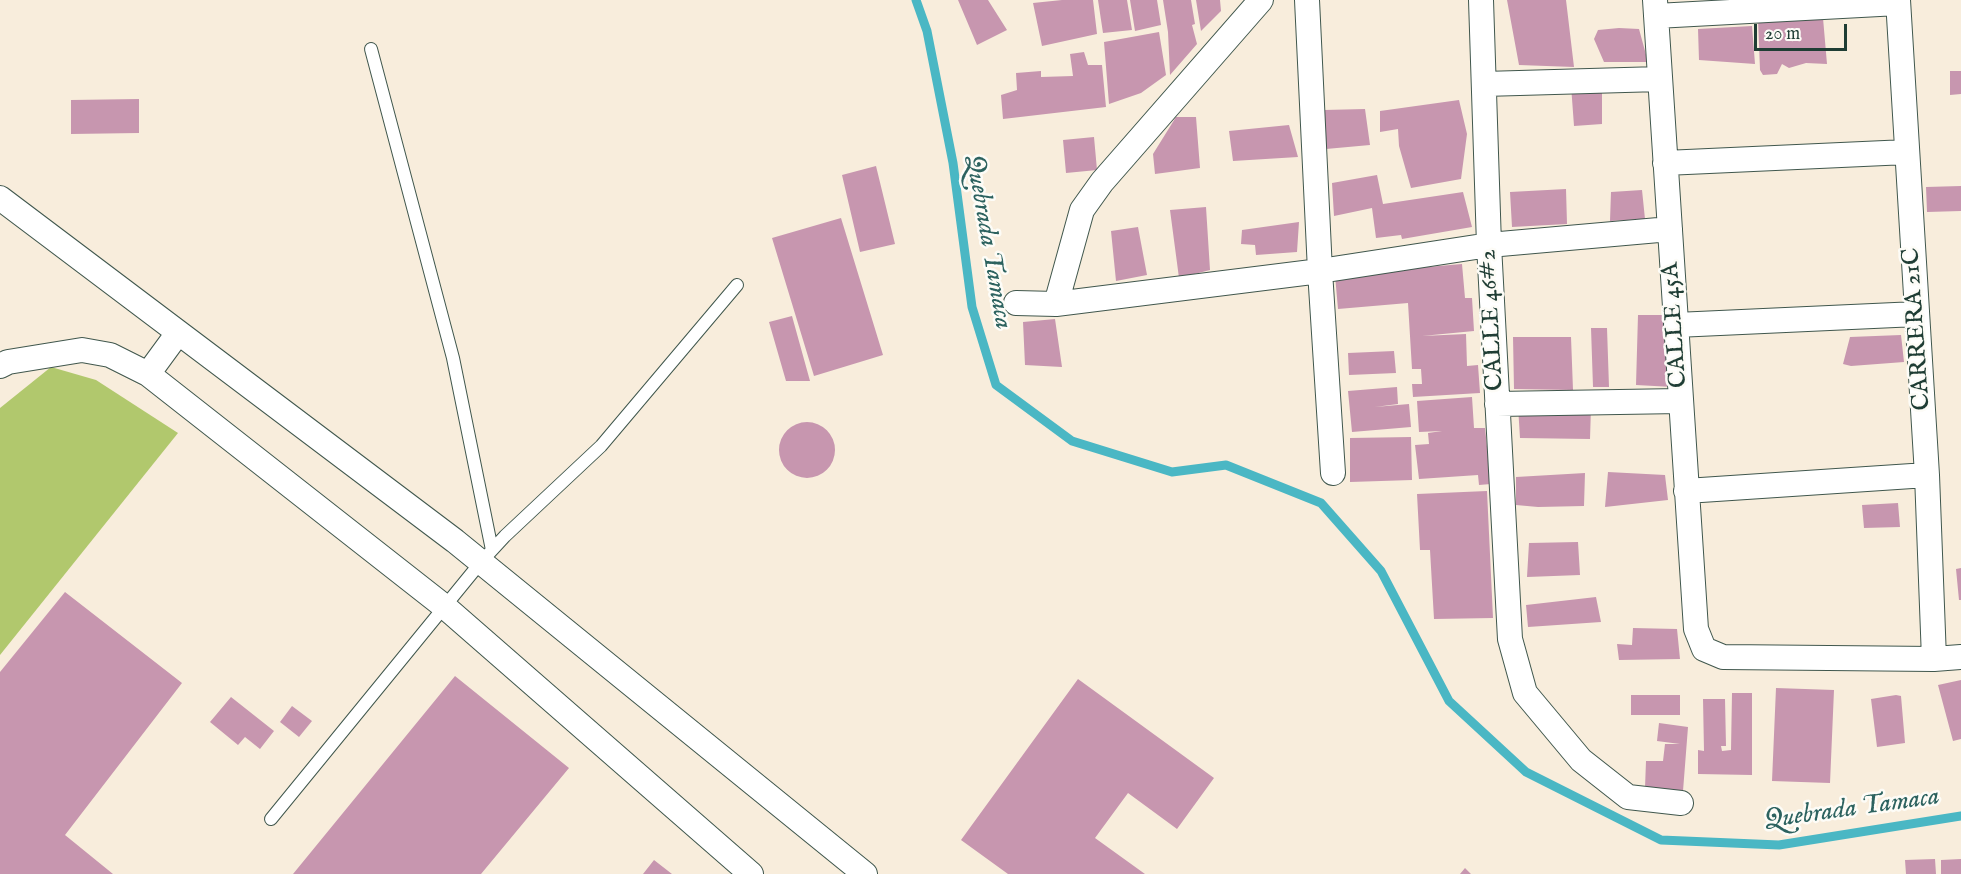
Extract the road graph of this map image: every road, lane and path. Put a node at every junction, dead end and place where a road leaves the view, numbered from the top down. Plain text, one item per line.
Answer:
1 (1261, 0) edge
2 (1306, 0) edge
3 (1481, 0) edge
4 (1898, 2) edge
5 (1655, 8) edge
6 (371, 49) dead end
7 (1660, 79) junction
8 (1484, 84) junction
9 (1907, 152) junction
10 (1665, 163) junction
11 (0, 198) edge
12 (1670, 229) junction
13 (1489, 245) junction
14 (1320, 271) junction
15 (737, 285) dead end
16 (1016, 303) dead end
17 (1056, 304) junction
18 (1917, 314) junction
19 (1676, 325) junction
20 (178, 333) junction
21 (0, 366) edge
22 (148, 374) junction
23 (1680, 401) junction
24 (1497, 404) junction
25 (1334, 473) dead end
26 (1927, 475) junction
27 (1686, 491) junction
28 (486, 556) junction
29 (445, 607) junction
30 (1961, 657) edge
31 (1934, 659) junction
32 (1681, 804) dead end
33 (270, 819) dead end
34 (751, 874) edge
35 (865, 874) edge

1 - 17 street
2 - 14 street
3 - 8 street, CALLE 46#2
4 - 5 street
4 - 9 street, CARRERA 21C
5 - 7 street, CALLE 45A
6 - 28 lane
7 - 8 street
7 - 10 street, CALLE 45A
8 - 13 street, CALLE 46#2
9 - 10 street
9 - 18 street, CARRERA 21C
10 - 12 street, CALLE 45A
11 - 20 street
12 - 13 street
12 - 19 street, CALLE 45A
13 - 14 street
13 - 24 street, CALLE 46#2
14 - 17 street
14 - 25 street
15 - 28 lane
16 - 17 street
18 - 19 street
18 - 26 street, CARRERA 21C
19 - 23 street, CALLE 45A
20 - 22 street
20 - 28 street
21 - 22 street
22 - 29 street
23 - 24 street
23 - 27 street, CALLE 45A
24 - 32 street, CALLE 46#2
26 - 27 street
26 - 31 street, CARRERA 21C
27 - 31 street, CALLE 45A
28 - 29 lane
28 - 35 street
29 - 33 lane
29 - 34 street
30 - 31 street

